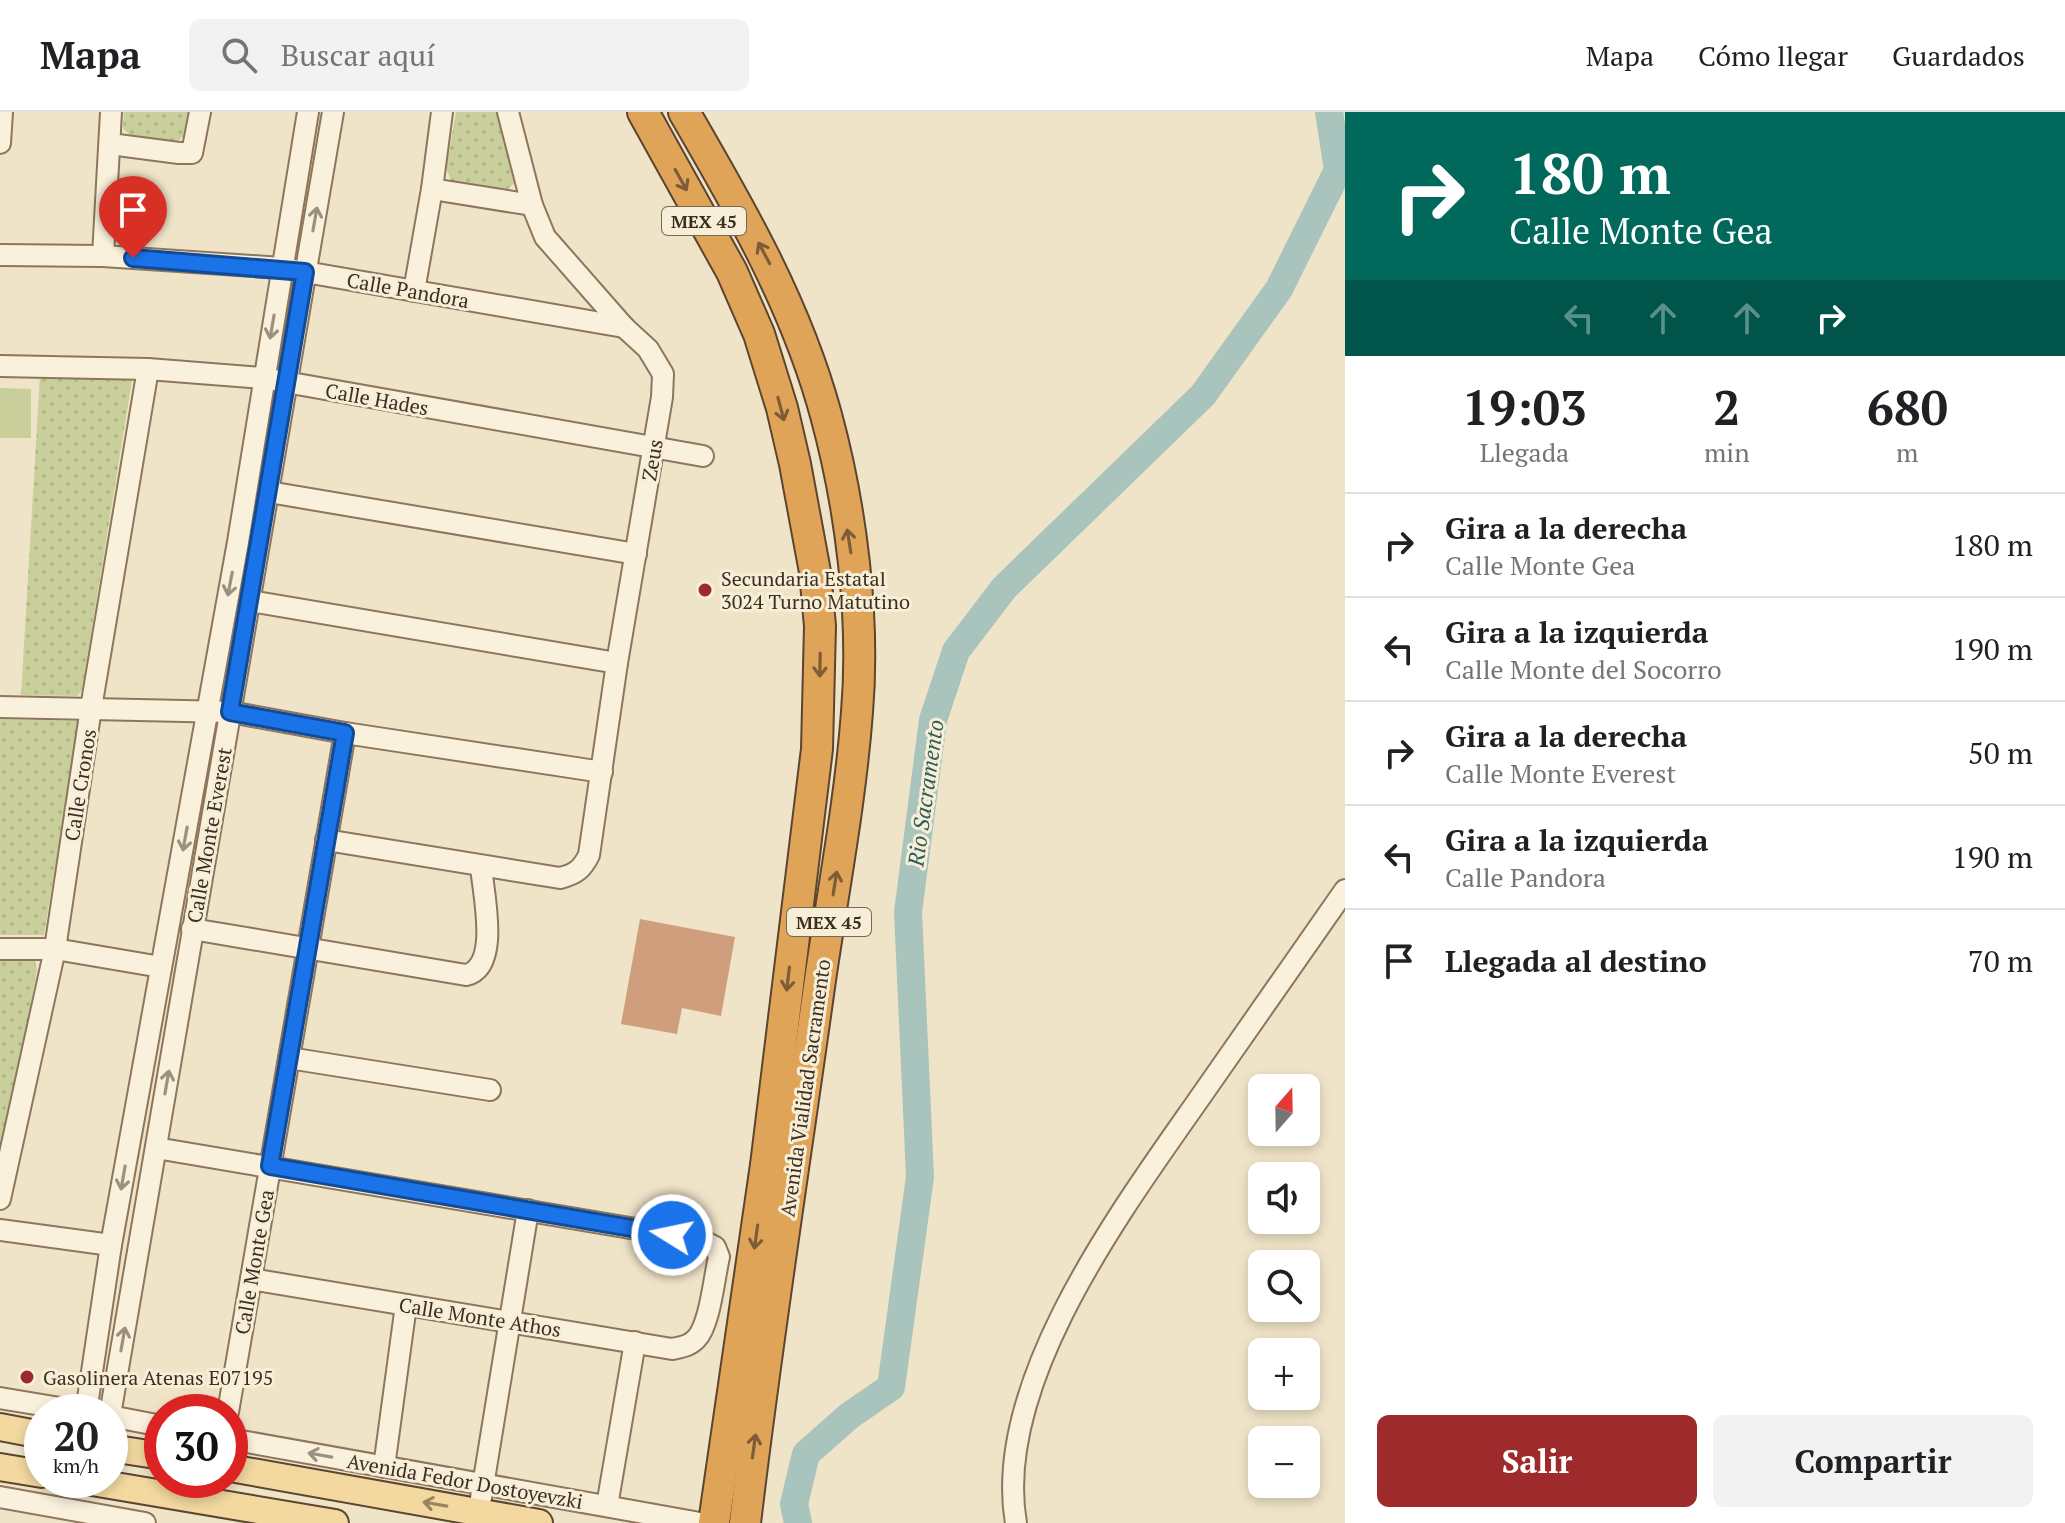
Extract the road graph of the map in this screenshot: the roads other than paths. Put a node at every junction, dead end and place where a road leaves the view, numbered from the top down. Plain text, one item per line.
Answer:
1 (2, 112) edge
2 (111, 112) edge
3 (200, 112) edge
4 (308, 112) edge
5 (333, 112) edge
6 (442, 112) edge
7 (508, 112) edge
8 (643, 112) edge
9 (684, 112) edge
10 (0, 143) edge
11 (110, 144) junction
12 (432, 189) junction
13 (532, 205) junction
14 (0, 255) edge
15 (103, 256) junction
16 (282, 268) junction
17 (305, 272) junction
18 (414, 291) junction
19 (624, 327) junction
20 (0, 366) edge
21 (148, 369) junction
22 (263, 378) junction
23 (286, 382) junction
24 (654, 448) junction
25 (703, 456) dead end
26 (269, 492) junction
27 (636, 554) junction
28 (250, 601) junction
29 (617, 663) junction
30 (0, 707) edge
31 (91, 708) junction
32 (206, 710) junction
33 (230, 712) junction
34 (345, 733) junction
35 (602, 772) junction
36 (326, 840) junction
37 (481, 866) junction
38 (1345, 890) edge
39 (192, 929) junction
40 (0, 949) edge
41 (55, 949) junction
42 (307, 949) junction
43 (161, 967) junction
44 (289, 1058) junction
45 (490, 1090) dead end
46 (156, 1148) junction
47 (270, 1166) junction
48 (0, 1199) edge
49 (528, 1210) junction
50 (0, 1230) edge
51 (111, 1245) junction
52 (251, 1279) junction
53 (406, 1305) junction
54 (510, 1323) junction
55 (635, 1342) junction
56 (88, 1394) edge
57 (114, 1394) edge
58 (231, 1394) edge
59 (0, 1398) edge
60 (22, 1402) joint
61 (20, 1431) edge
62 (248, 1442) edge
63 (1, 1467) edge
64 (384, 1467) junction
65 (24, 1471) edge
66 (248, 1472) edge
67 (482, 1484) junction
68 (128, 1487) edge
69 (0, 1497) edge
70 (95, 1498) edge
71 (32, 1502) junction
72 (607, 1506) junction
73 (68, 1516) edge
74 (478, 1517) edge
75 (96, 1519) edge
76 (145, 1523) edge
77 (335, 1523) edge
78 (539, 1523) edge
79 (700, 1523) edge
80 (714, 1523) edge
81 (745, 1523) edge
82 (1016, 1523) edge

1 - 10 street
2 - 11 street
3 - 11 street
4 - 16 street, Calle Monte Everest
17 -> 5 street, Calle Monte Everest
6 - 12 street
7 - 13 street, Zeus
8 -> 80 highway, Avenida Vialidad Sacramento / MEX 45
81 -> 9 highway, Avenida Vialidad Sacramento / MEX 45
11 - 15 street
12 - 13 street
12 - 18 street
13 - 19 street, Zeus
14 - 15 street, Calle Pandora
15 - 16 street, Calle Pandora
16 - 17 street, Calle Pandora
16 -> 22 street, Calle Monte Everest
17 - 18 street, Calle Pandora
17 - 23 street, Calle Monte Everest
18 - 19 street, Calle Pandora
19 - 24 street, Zeus
20 - 21 street, Calle Hades
21 - 22 street, Calle Hades
21 - 31 street, Calle Cronos
22 - 23 street, Calle Hades
22 -> 32 street, Calle Monte Everest
23 - 24 street, Calle Hades
23 - 26 street, Calle Monte Everest
24 - 25 street, Calle Hades
24 - 27 street, Zeus
26 - 27 street
26 - 28 street, Calle Monte Everest
27 - 29 street, Zeus
28 - 29 street
28 - 33 street, Calle Monte Everest
29 - 35 street, Zeus
30 - 31 street
31 - 32 street
31 - 41 street, Calle Cronos
32 - 33 street
32 -> 43 street, Calle Monte Everest
33 - 34 street
33 - 39 street, Calle Monte Everest
34 - 35 street
34 - 36 street, Calle Monte Gea
35 - 37 street, Zeus
36 - 37 street
36 - 42 street, Calle Monte Gea
37 - 42 street
38 - 82 street
39 - 42 street
46 -> 39 street, Calle Monte Everest
40 - 41 street
41 - 43 street
41 - 48 street, Calle Cronos
42 - 44 street, Calle Monte Gea
43 -> 51 street, Calle Monte Everest
44 - 45 street
44 - 47 street, Calle Monte Gea
46 - 47 street
57 -> 46 street, Calle Monte Everest
47 - 49 street
47 - 52 street, Calle Monte Gea
49 - 54 street
49 - 55 street, Calle Monte Athos
50 - 51 street
51 - 56 street, Calle Monte Everest
52 - 53 street, Calle Monte Athos
52 - 58 street, Calle Monte Gea
53 - 54 street, Calle Monte Athos
53 - 64 street
54 - 55 street, Calle Monte Athos
54 - 67 street
55 - 72 street
59 - 60 street
60 - 61 street
64 -> 62 street, Avenida Fedor Dostoyevzki
63 - 65 main road
63 - 71 street
64 - 67 street, Avenida Fedor Dostoyevzki
74 -> 66 main road, Avenida Fedor Dostoyevzki
67 - 72 street, Avenida Fedor Dostoyevzki
67 - 74 street
68 - 77 main road
69 - 71 street
70 - 75 street
71 - 73 street
72 - 79 street, Avenida Fedor Dostoyevzki
73 - 75 street
74 - 78 main road, Avenida Fedor Dostoyevzki
75 - 76 street

